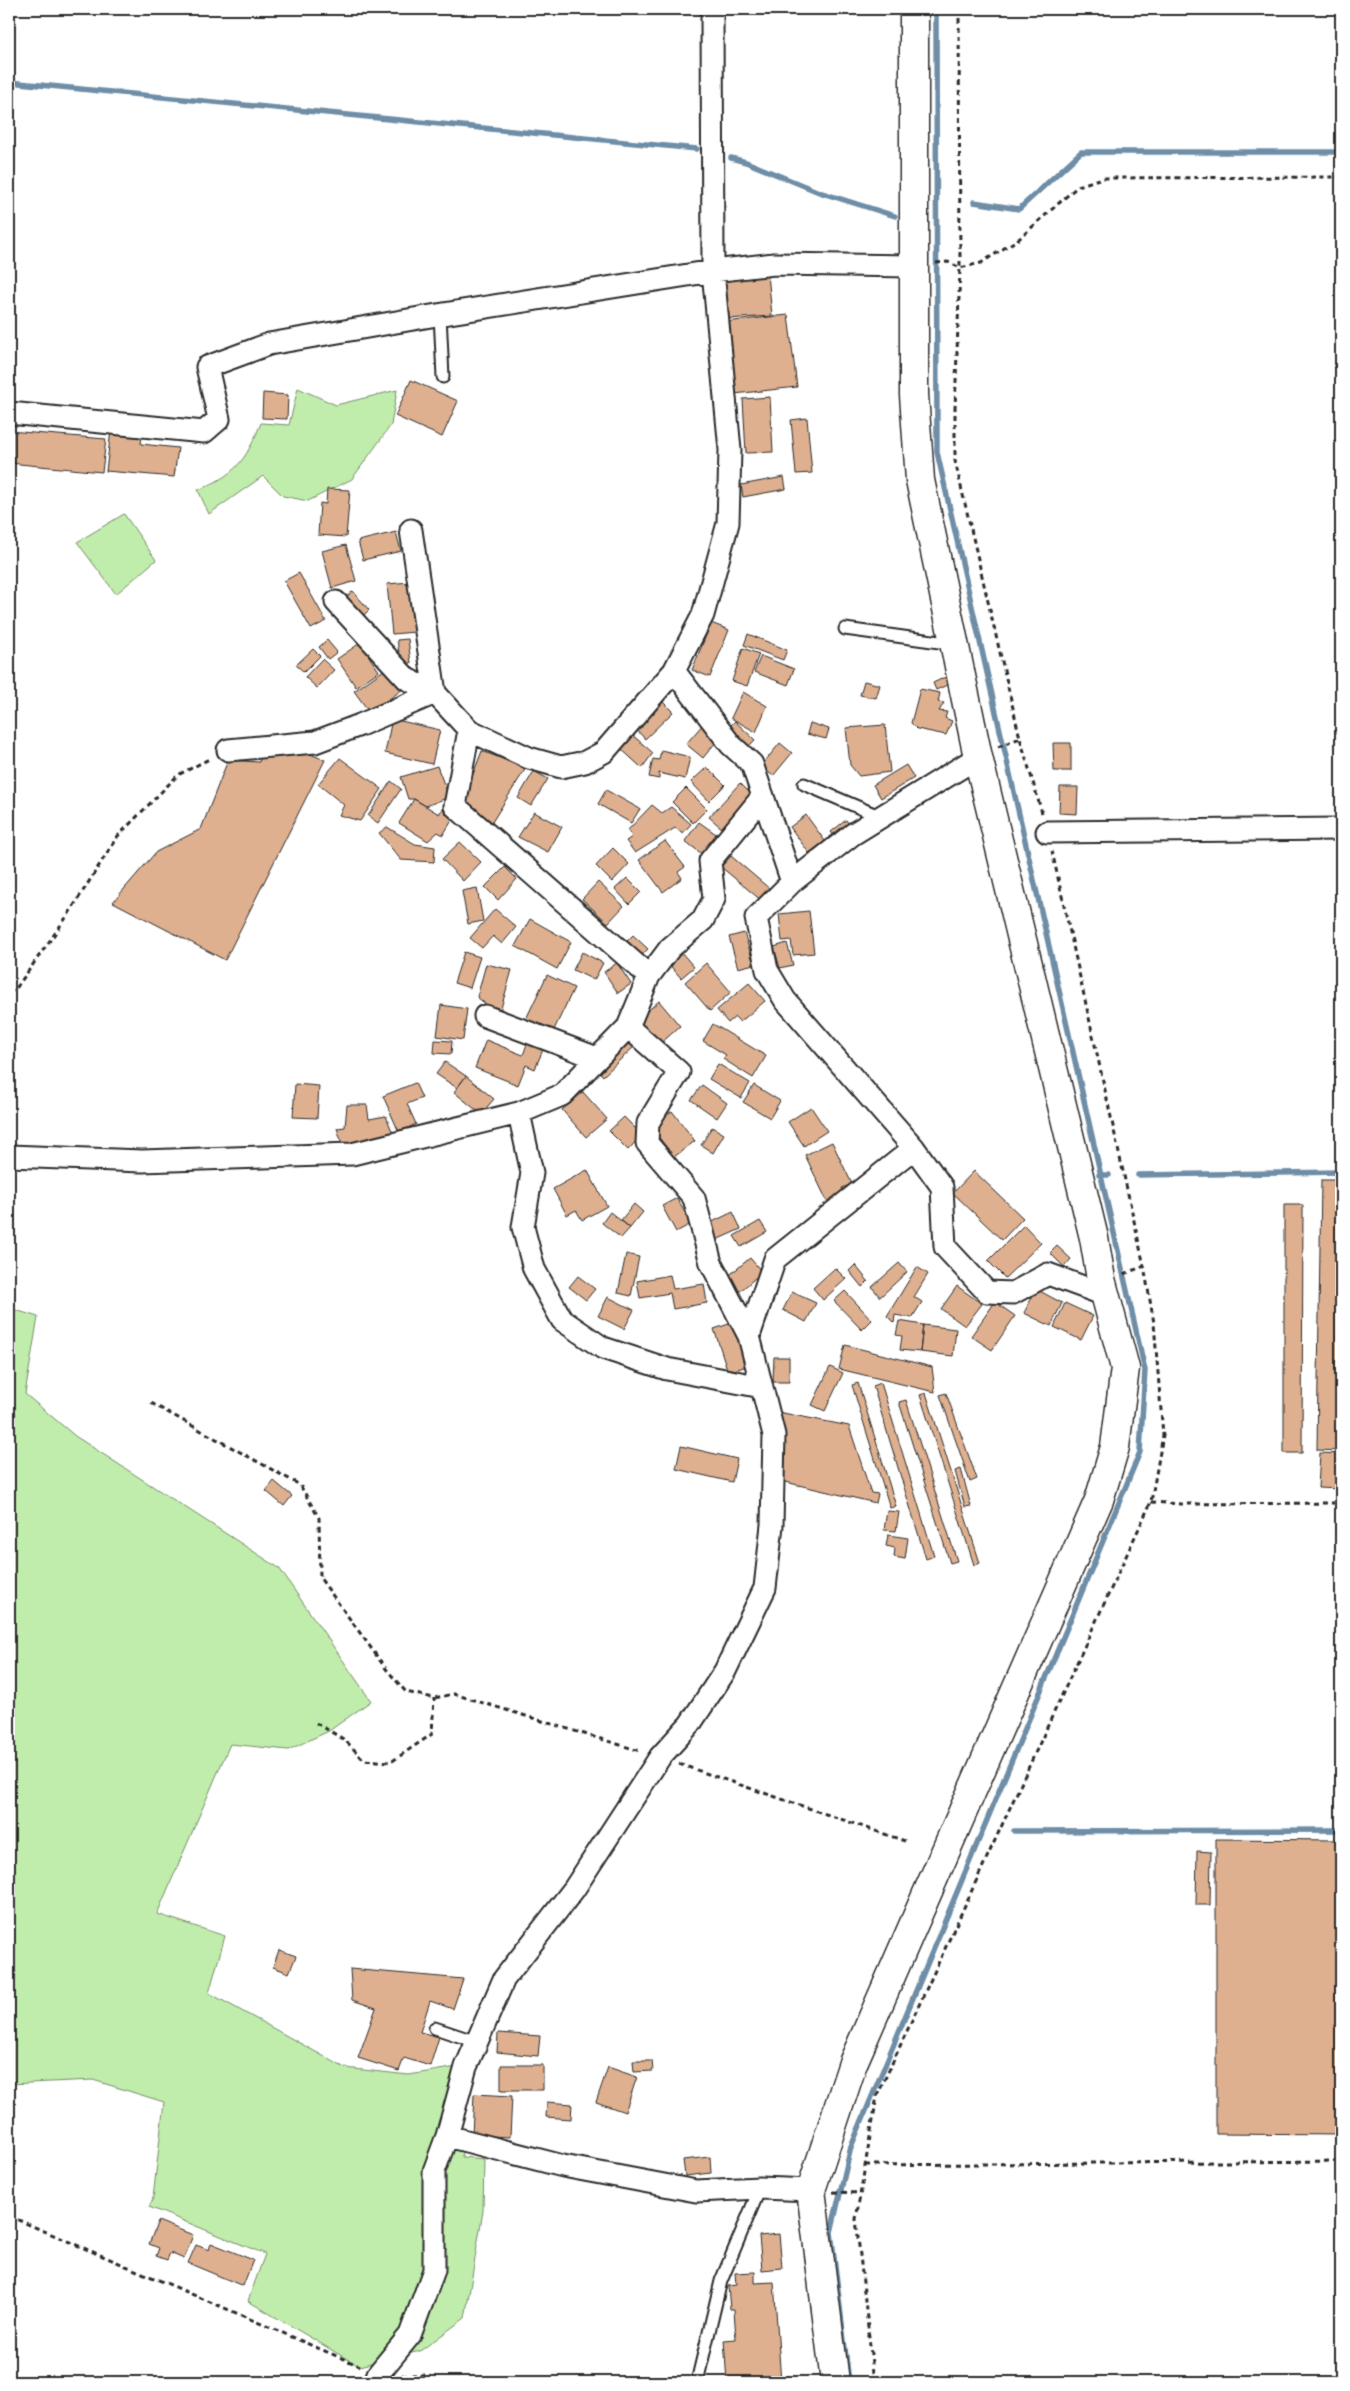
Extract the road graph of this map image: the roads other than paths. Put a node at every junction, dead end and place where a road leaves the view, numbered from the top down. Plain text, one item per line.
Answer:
1 (712, 9) edge
2 (914, 9) edge
3 (912, 266) junction
4 (713, 271) junction
5 (440, 314) junction
6 (443, 377) dead end
7 (9, 413) edge
8 (411, 530) dead end
9 (336, 602) dead end
10 (845, 629) dead end
11 (956, 644) junction
12 (674, 671) junction
13 (435, 693) junction
14 (469, 730) junction
15 (228, 750) road end
16 (985, 754) junction
17 (804, 784) dead end
18 (763, 796) junction
19 (881, 817) junction
20 (1341, 829) edge
21 (1047, 832) road end
22 (792, 882) junction
23 (649, 976) junction
24 (485, 1016) dead end
25 (628, 1026) junction
26 (597, 1058) junction
27 (519, 1113) junction
28 (914, 1148) junction
29 (9, 1156) edge
30 (1105, 1294) junction
31 (749, 1336) junction
32 (762, 1387) junction
33 (435, 2028) dead end
34 (477, 2042) junction
35 (446, 2136) junction
36 (760, 2188) junction
37 (811, 2190) junction
38 (377, 2378) edge
39 (697, 2382) edge
40 (835, 2382) edge

1 - 4 street
2 - 3 street
3 - 4 street
3 - 11 street
4 - 5 street
4 - 12 street
5 - 6 lane
5 - 7 street
8 - 13 street
9 - 13 street
10 - 11 lane
11 - 16 street
12 - 14 street
12 - 18 street
13 - 14 street
13 - 15 street
14 - 23 street
16 - 19 street
16 - 30 street
17 - 19 lane
18 - 22 street
18 - 23 street
19 - 22 street
20 - 21 street
22 - 28 street
23 - 25 street
24 - 26 street
25 - 26 street
25 - 31 street
26 - 27 street
27 - 29 street
27 - 32 street
28 - 30 street
28 - 31 street
30 - 37 street
31 - 32 street
32 - 34 street
33 - 34 lane
34 - 35 street
35 - 36 street
35 - 38 street
36 - 37 street
36 - 39 lane
37 - 40 street

